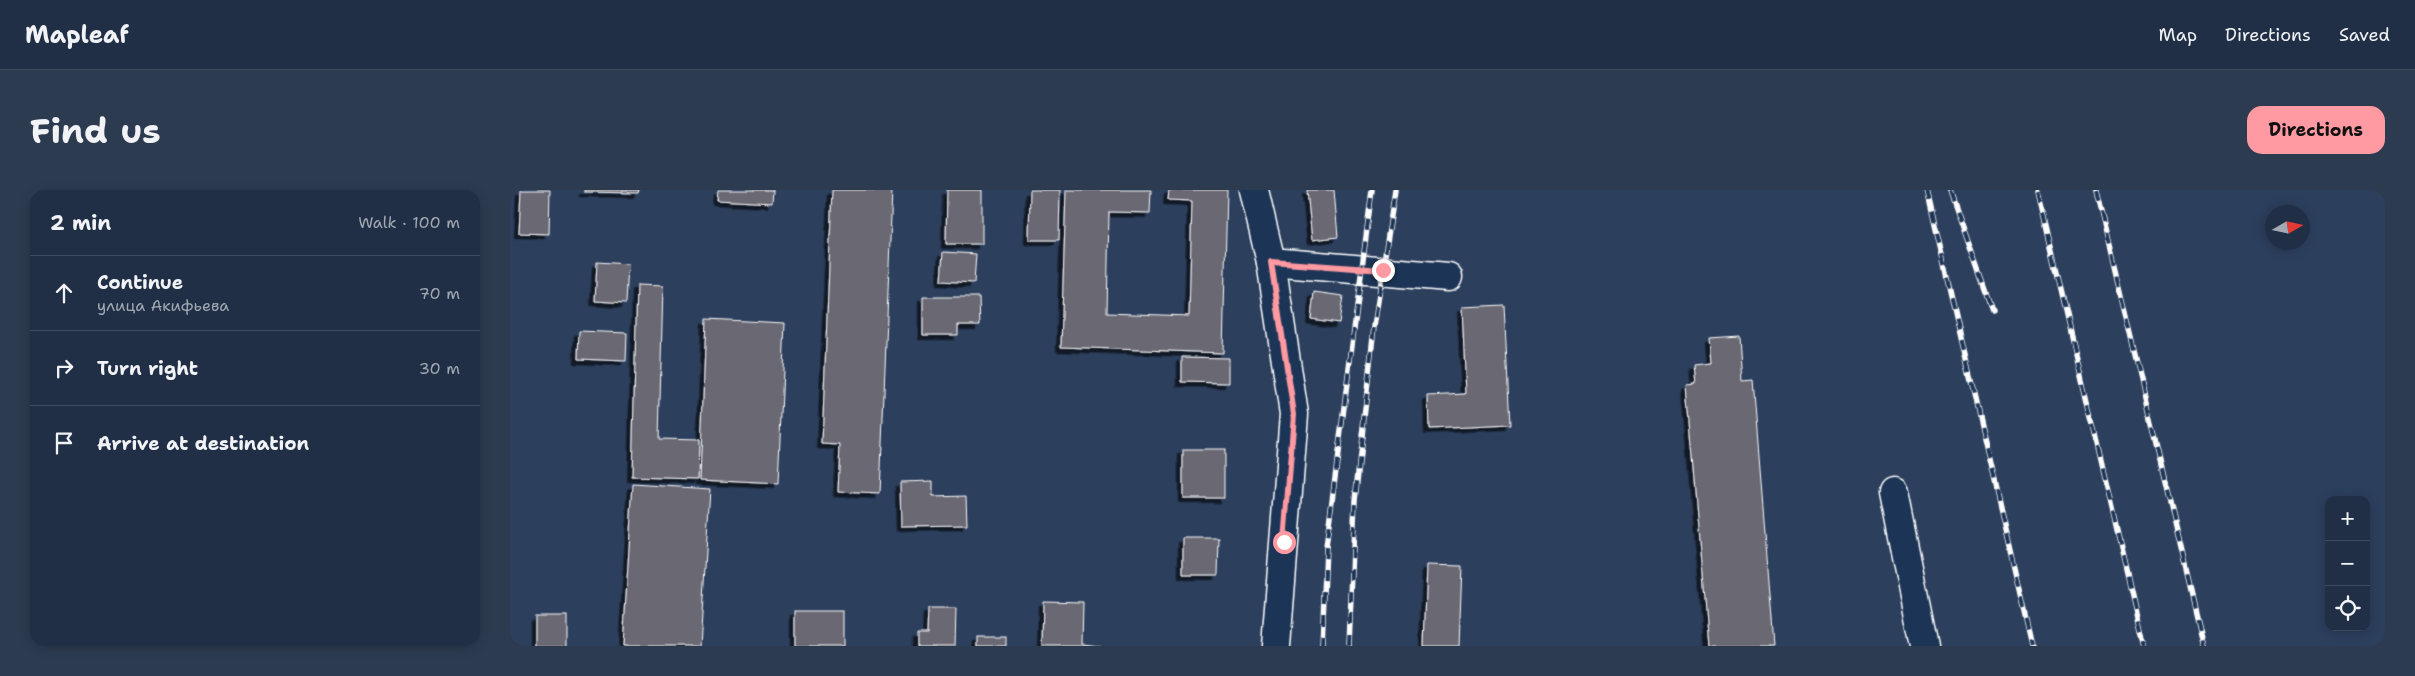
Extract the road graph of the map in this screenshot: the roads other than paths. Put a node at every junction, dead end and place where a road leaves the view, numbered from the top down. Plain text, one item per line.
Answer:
1 (1254, 190) edge
2 (1271, 262) junction
3 (1448, 276) dead end
4 (1892, 493) dead end
5 (1276, 646) edge
6 (1924, 646) edge

1 - 2 street
2 - 3 street
2 - 5 street
4 - 6 street

